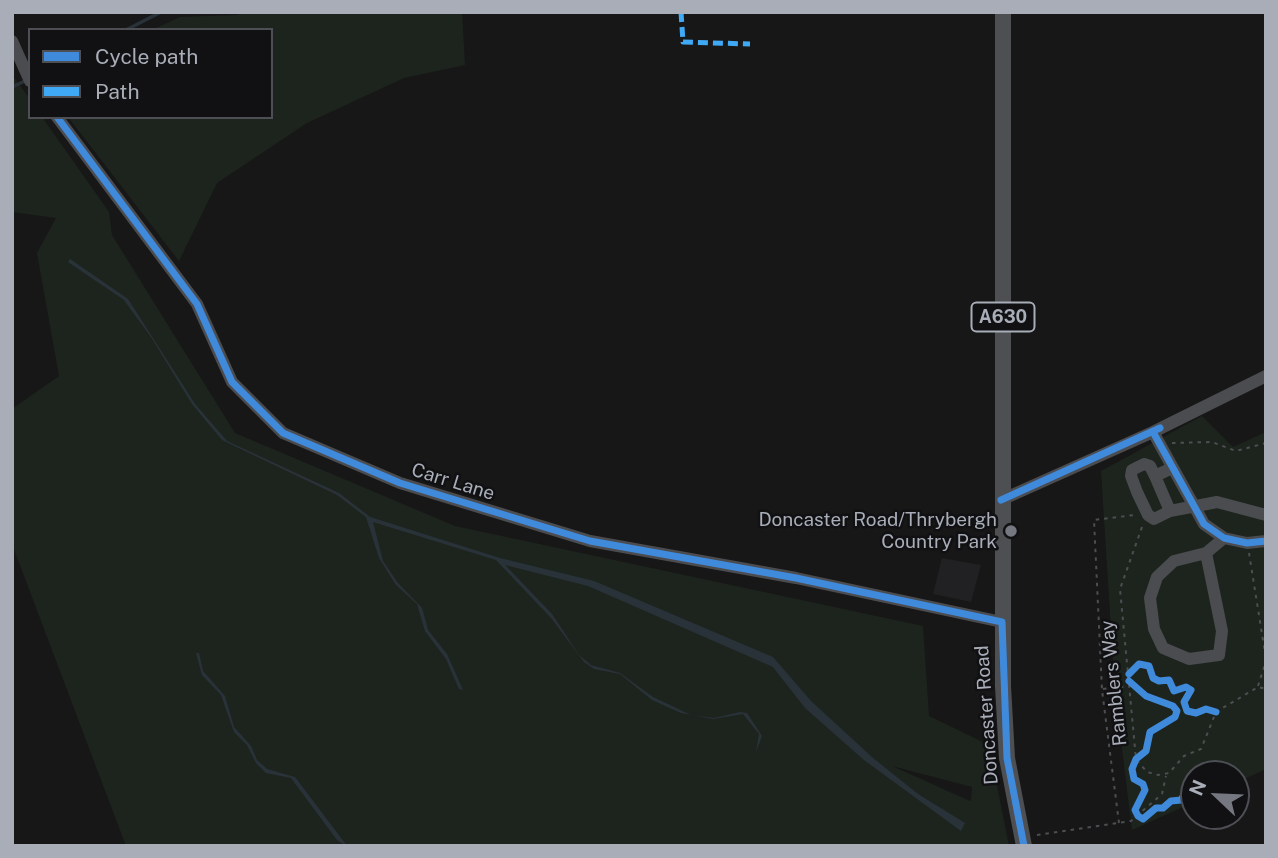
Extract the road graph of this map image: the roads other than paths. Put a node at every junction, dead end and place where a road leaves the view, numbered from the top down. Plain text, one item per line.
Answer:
1 (1003, 12) edge
2 (12, 41) edge
3 (28, 77) edge
4 (58, 119) edge
5 (1266, 376) edge
6 (1153, 432) junction
7 (1172, 468) junction
8 (1155, 477) junction
9 (1001, 500) junction
10 (1192, 505) junction
11 (1170, 511) junction
12 (1266, 515) edge
13 (1224, 538) junction
14 (1266, 541) edge
15 (1206, 554) junction
16 (1002, 622) junction
17 (1023, 841) edge

1 - 9 main road, A630
2 - 3 street
4 - 16 street, Carr Lane
5 - 6 street
6 - 7 street
6 - 9 street
7 - 8 street
7 - 10 street
8 - 11 street
8 - 11 street
9 - 16 main road, A630
10 - 11 street
10 - 12 street
10 - 13 street
13 - 14 street
13 - 15 street
15 - 15 street
16 - 17 main road, Doncaster Road / A630

